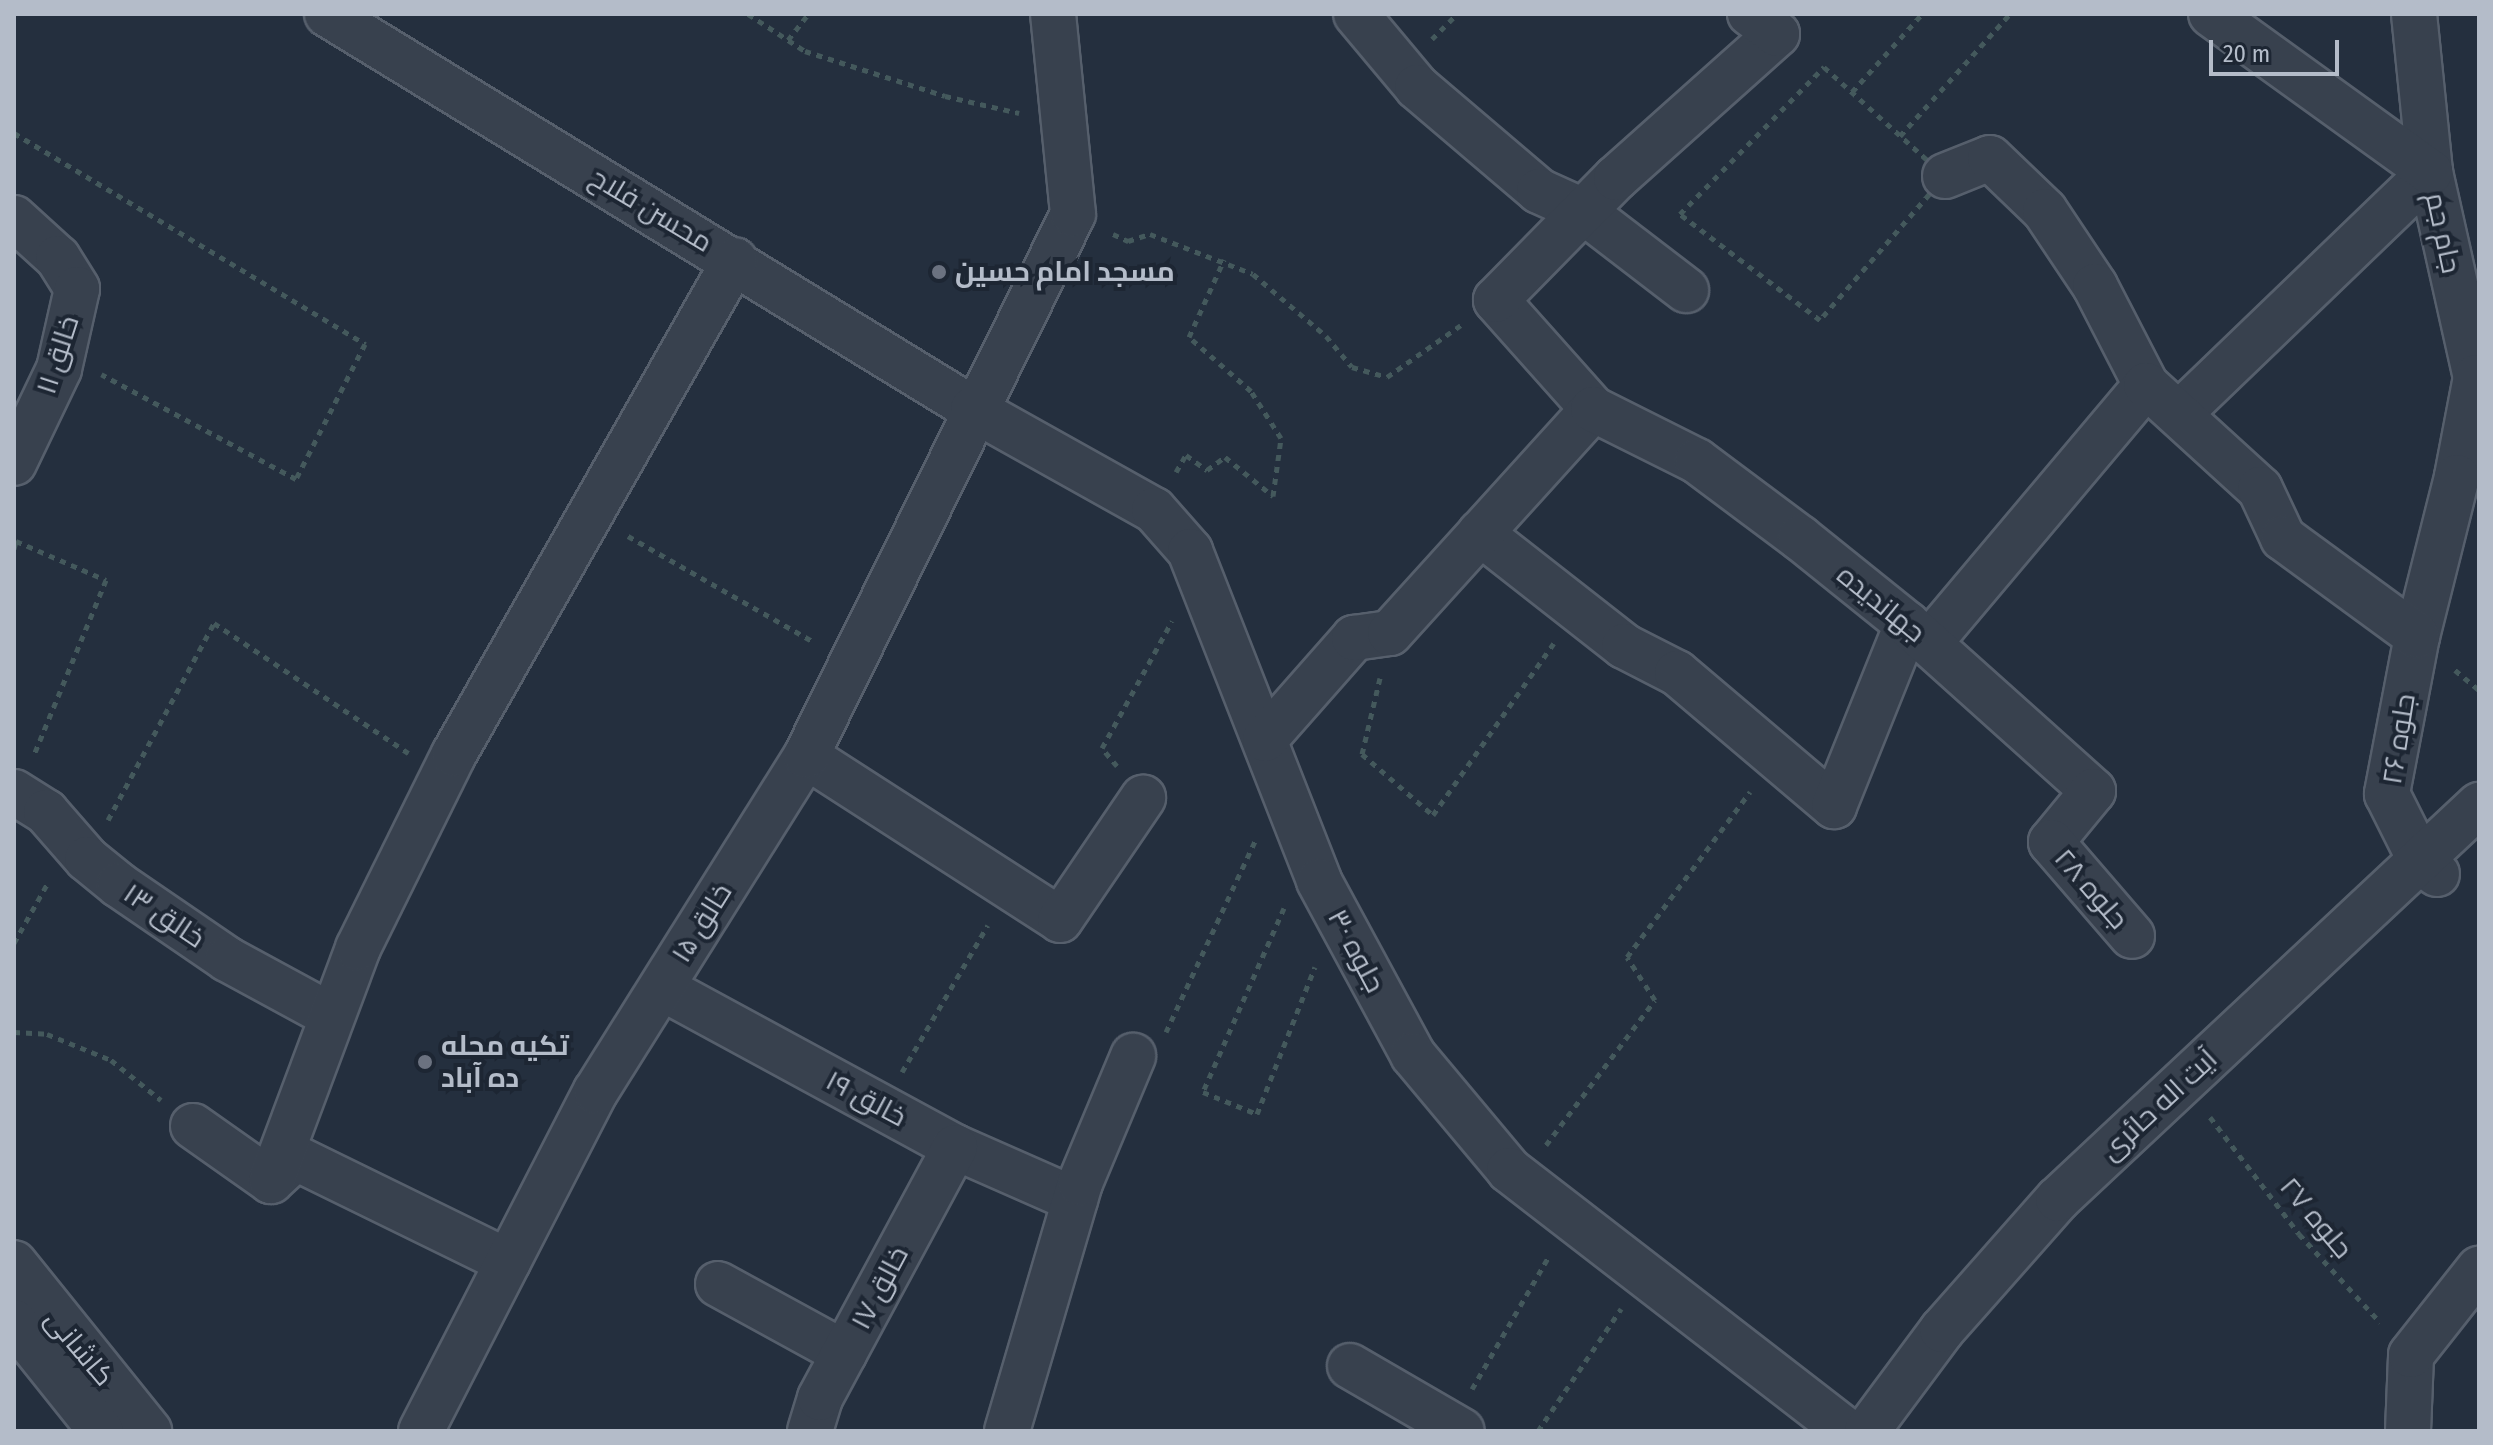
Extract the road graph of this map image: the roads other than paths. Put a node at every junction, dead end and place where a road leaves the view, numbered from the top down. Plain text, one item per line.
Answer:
1 (327, 14) edge
2 (1053, 14) edge
3 (1356, 14) edge
4 (2211, 14) edge
5 (2414, 14) edge
6 (1763, 24) edge
7 (2430, 172) junction
8 (1945, 176) road end
9 (1583, 211) junction
10 (14, 218) edge
11 (735, 260) junction
12 (1686, 290) dead end
13 (2146, 385) junction
14 (973, 409) junction
15 (1593, 409) junction
16 (2181, 412) junction
17 (14, 463) edge
18 (1480, 533) junction
19 (1918, 633) junction
20 (2417, 636) junction
21 (1265, 739) junction
22 (806, 756) junction
23 (16, 793) edge
24 (1143, 798) road end
25 (2479, 805) edge
26 (2479, 835) edge
27 (2051, 842) joint
28 (2429, 868) junction
29 (2132, 936) dead end
30 (662, 988) junction
31 (332, 1016) junction
32 (1133, 1056) road end
33 (193, 1126) road end
34 (955, 1147) junction
35 (271, 1181) junction
36 (1077, 1192) junction
37 (508, 1262) junction
38 (14, 1263) edge
39 (2479, 1269) edge
40 (718, 1284) dead end
41 (14, 1322) edge
42 (844, 1353) junction
43 (1350, 1366) dead end
44 (1457, 1428) edge
45 (101, 1431) edge
46 (149, 1431) edge
47 (421, 1431) edge
48 (810, 1431) edge
49 (1007, 1431) edge
50 (1847, 1431) edge
51 (1867, 1431) edge
52 (1893, 1431) edge
53 (2408, 1431) edge

1 - 11 street, محسن فلاح
2 - 14 street, خالق ۱۵
3 - 9 street
4 - 7 street
5 - 7 street, جام جم
6 - 9 street
7 - 16 street
7 - 20 street, جام جم
8 - 13 street
9 - 12 street
9 - 15 street, جهاندیده
10 - 17 street, خالق ۱۱
11 - 14 street, محسن فلاح
11 - 31 street
13 - 16 street
13 - 19 street
14 - 21 street, جلوه ۳۰
14 - 22 street, خالق ۱۵
15 - 18 street
15 - 19 street, جهاندیده
16 - 20 street
18 - 19 street
18 - 21 street
19 - 27 street, جهاندیده
20 - 28 street, جلوه ۲۶
21 - 50 street, جلوه ۳۰
22 - 24 street
22 - 30 street, خالق ۱۵
23 - 31 street, خالق ۱۳
25 - 28 street, آیت اله حائری
26 - 28 street, آیت اله حائری
27 - 29 street, جلوه ۲۸
28 - 51 street, آیت اله حائری
28 - 52 street, آیت اله حائری
30 - 34 street, خالق ۱۹
30 - 37 street, خالق ۱۵
31 - 35 street
32 - 36 street
33 - 35 street
34 - 36 street, خالق ۱۹
34 - 42 street, خالق ۱۷
35 - 37 street
36 - 49 street
37 - 47 street, خالق ۱۵
38 - 46 street, کاشانی
39 - 53 street
40 - 42 street
41 - 45 street, کاشانی
42 - 48 street, خالق ۱۷
43 - 44 street

